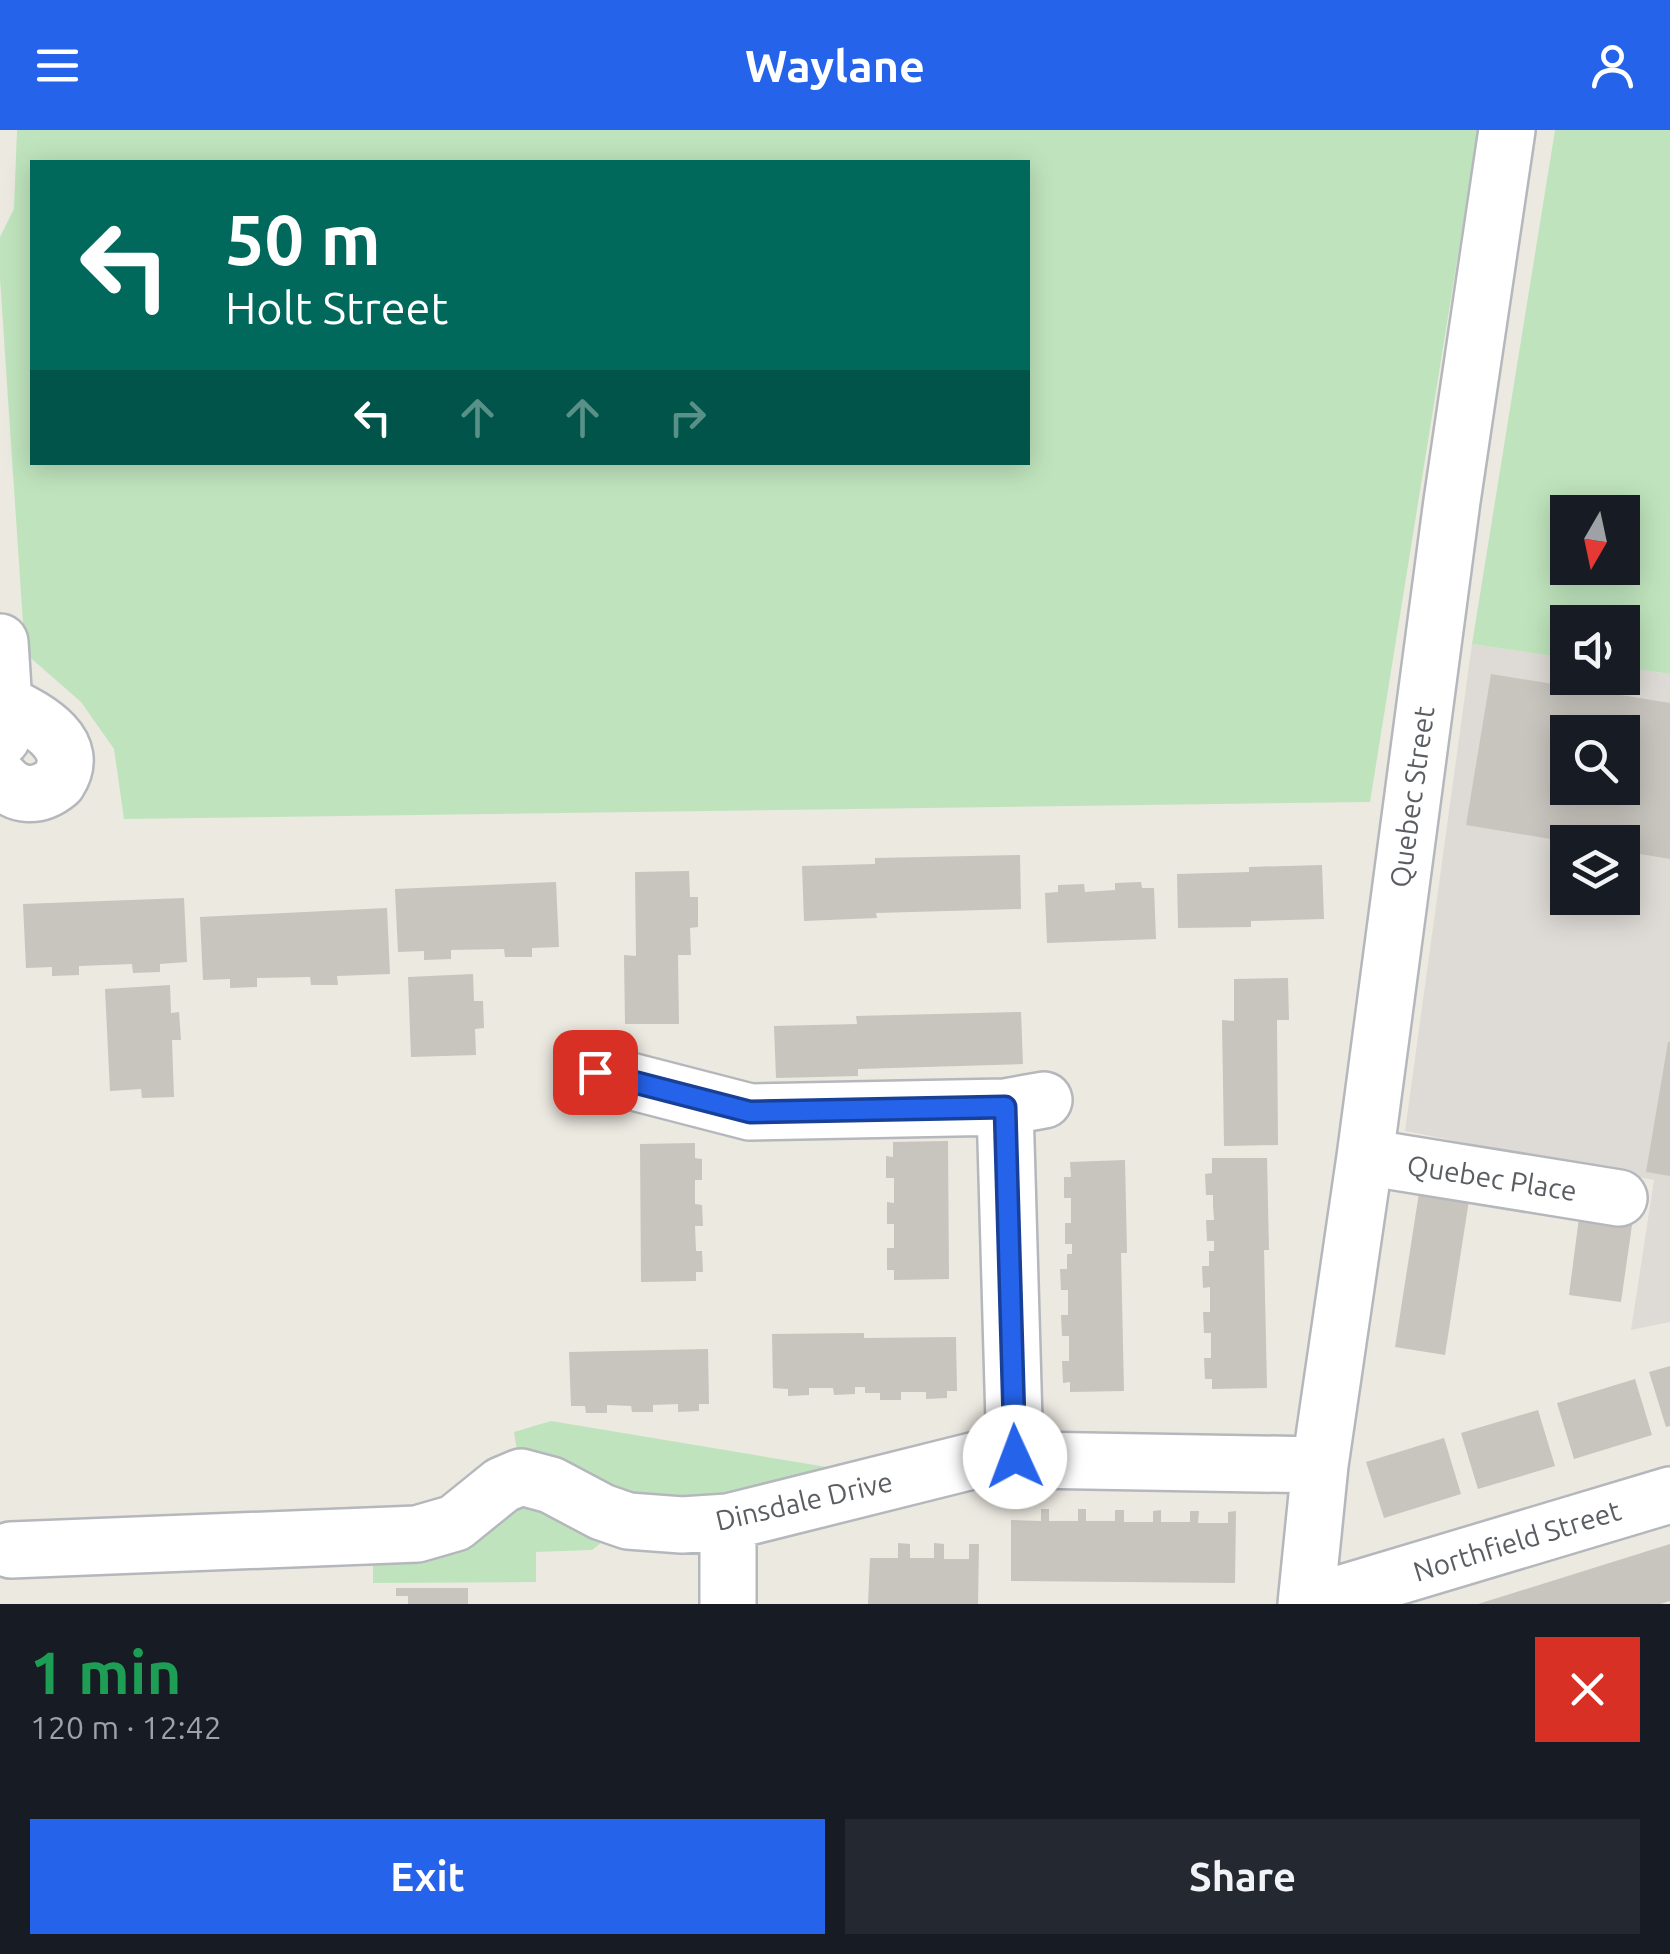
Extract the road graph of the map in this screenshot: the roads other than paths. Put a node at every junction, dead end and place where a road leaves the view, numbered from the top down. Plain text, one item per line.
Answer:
1 (1507, 130) edge
2 (0, 642) edge
3 (2, 724) edge
4 (0, 778) edge
5 (595, 1072) dead end
6 (1365, 1157) junction
7 (1619, 1198) dead end
8 (1015, 1457) junction
9 (1320, 1465) junction
10 (1670, 1495) edge
11 (728, 1522) junction
12 (11, 1550) dead end
13 (728, 1604) edge
14 (1306, 1604) edge

1 - 6 street, Quebec Street
2 - 3 street
3 - 4 street
5 - 8 street
6 - 7 street, Quebec Place
6 - 9 street, Quebec Street
8 - 9 street, Dinsdale Drive
8 - 11 street, Dinsdale Drive
9 - 14 street, Quebec Street
10 - 14 street, Northfield Street
11 - 12 street, Dinsdale Drive
11 - 13 street

